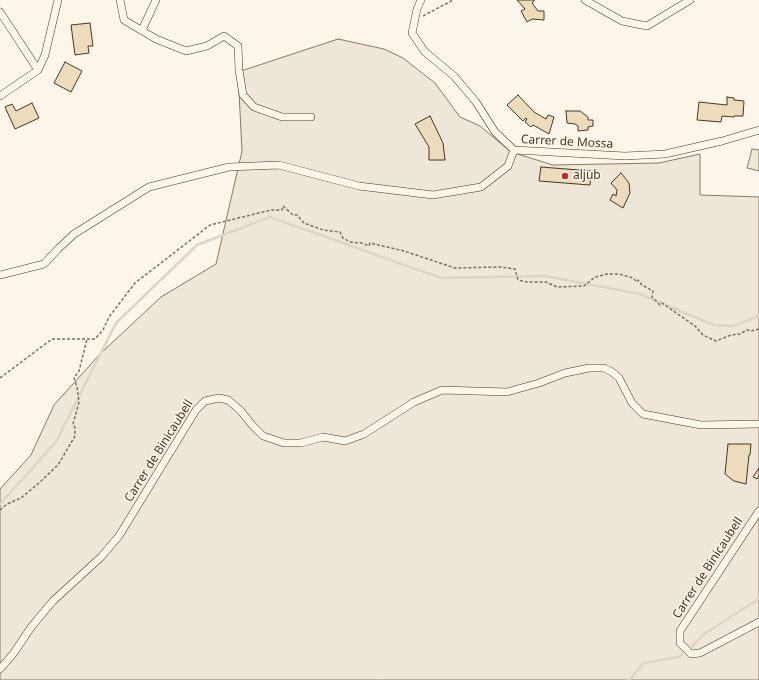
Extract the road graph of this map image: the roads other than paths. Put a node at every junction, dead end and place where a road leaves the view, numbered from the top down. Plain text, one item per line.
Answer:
1 (58, 0) edge
2 (120, 0) edge
3 (156, 0) edge
4 (420, 0) edge
5 (585, 0) edge
6 (690, 0) edge
7 (0, 12) edge
8 (142, 30) junction
9 (38, 70) junction
10 (0, 96) edge
11 (311, 117) dead end
12 (759, 130) edge
13 (514, 150) junction
14 (0, 275) edge
15 (759, 424) edge
16 (759, 511) edge
17 (759, 622) edge
18 (0, 669) edge

1 - 9 street
2 - 8 street
3 - 8 street
4 - 13 street, Carrer de Mossa
5 - 6 street
7 - 9 street
8 - 11 street
9 - 10 street
12 - 13 street, Carrer de Mossa
13 - 14 street
15 - 18 street, Carrer de Binicaubell
16 - 17 street, Carrer de Binicaubell

